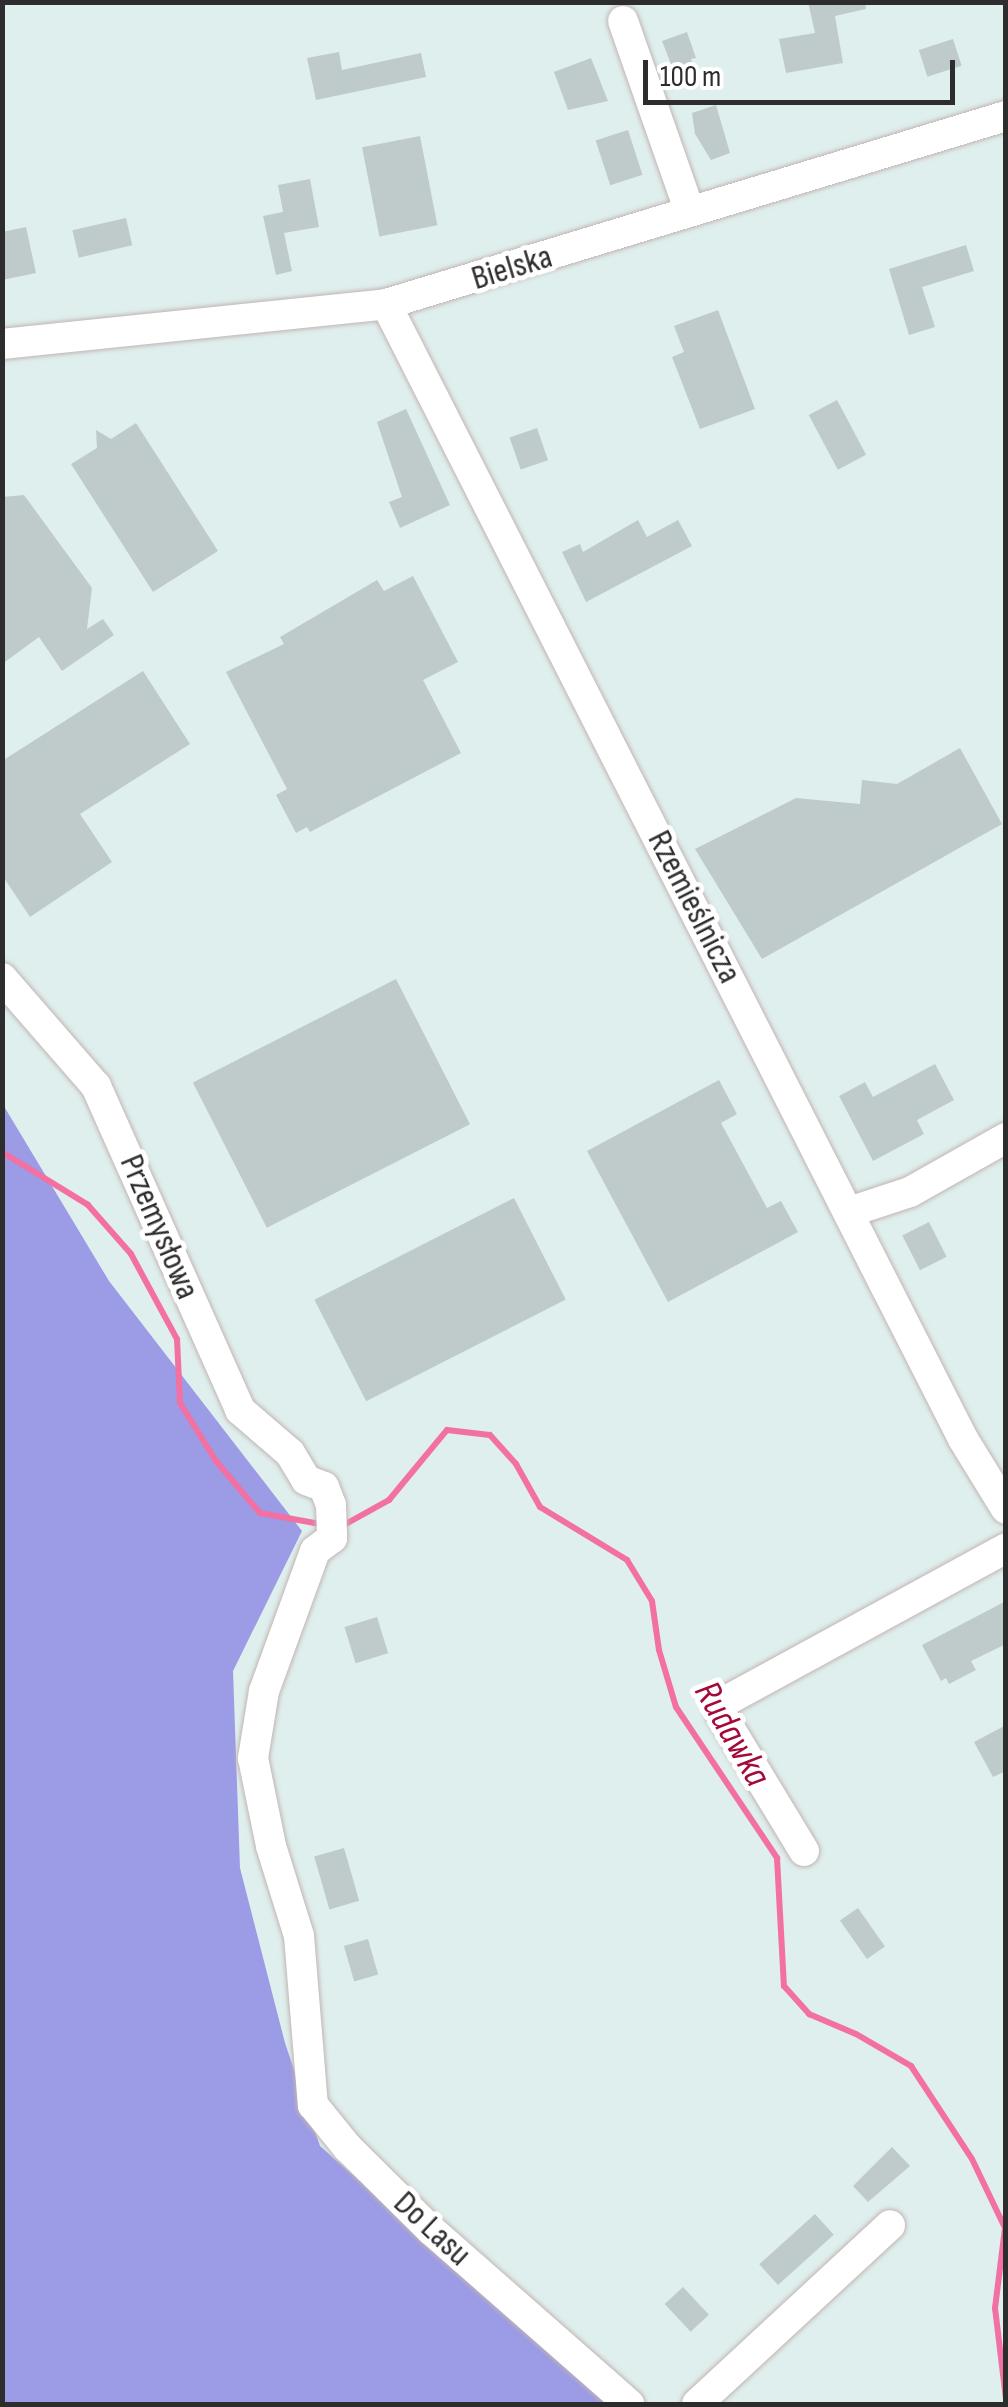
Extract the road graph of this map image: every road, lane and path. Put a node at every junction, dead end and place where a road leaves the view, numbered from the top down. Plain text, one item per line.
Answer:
1 (622, 21) dead end
2 (1006, 116) edge
3 (690, 212) junction
4 (386, 304) junction
5 (2, 344) edge
6 (2, 978) edge
7 (1006, 1138) edge
8 (852, 1212) junction
9 (306, 1480) junction
10 (1006, 1509) edge
11 (323, 1544) junction
12 (1006, 1548) edge
13 (804, 1851) dead end
14 (302, 2015) joint
15 (890, 2225) dead end
16 (629, 2404) edge
17 (697, 2404) edge

1 - 3 street
2 - 3 street, Bielska
3 - 4 street, Bielska
4 - 5 street, Bielska
4 - 8 street, Rzemieślnicza
6 - 9 street, Przemysłowa
7 - 8 street
8 - 10 street, Rzemieślnicza
9 - 11 street, Przemysłowa
9 - 11 street, Przemysłowa
11 - 14 street, Przemysłowa
12 - 13 street
14 - 16 street, Do Lasu
15 - 17 street

